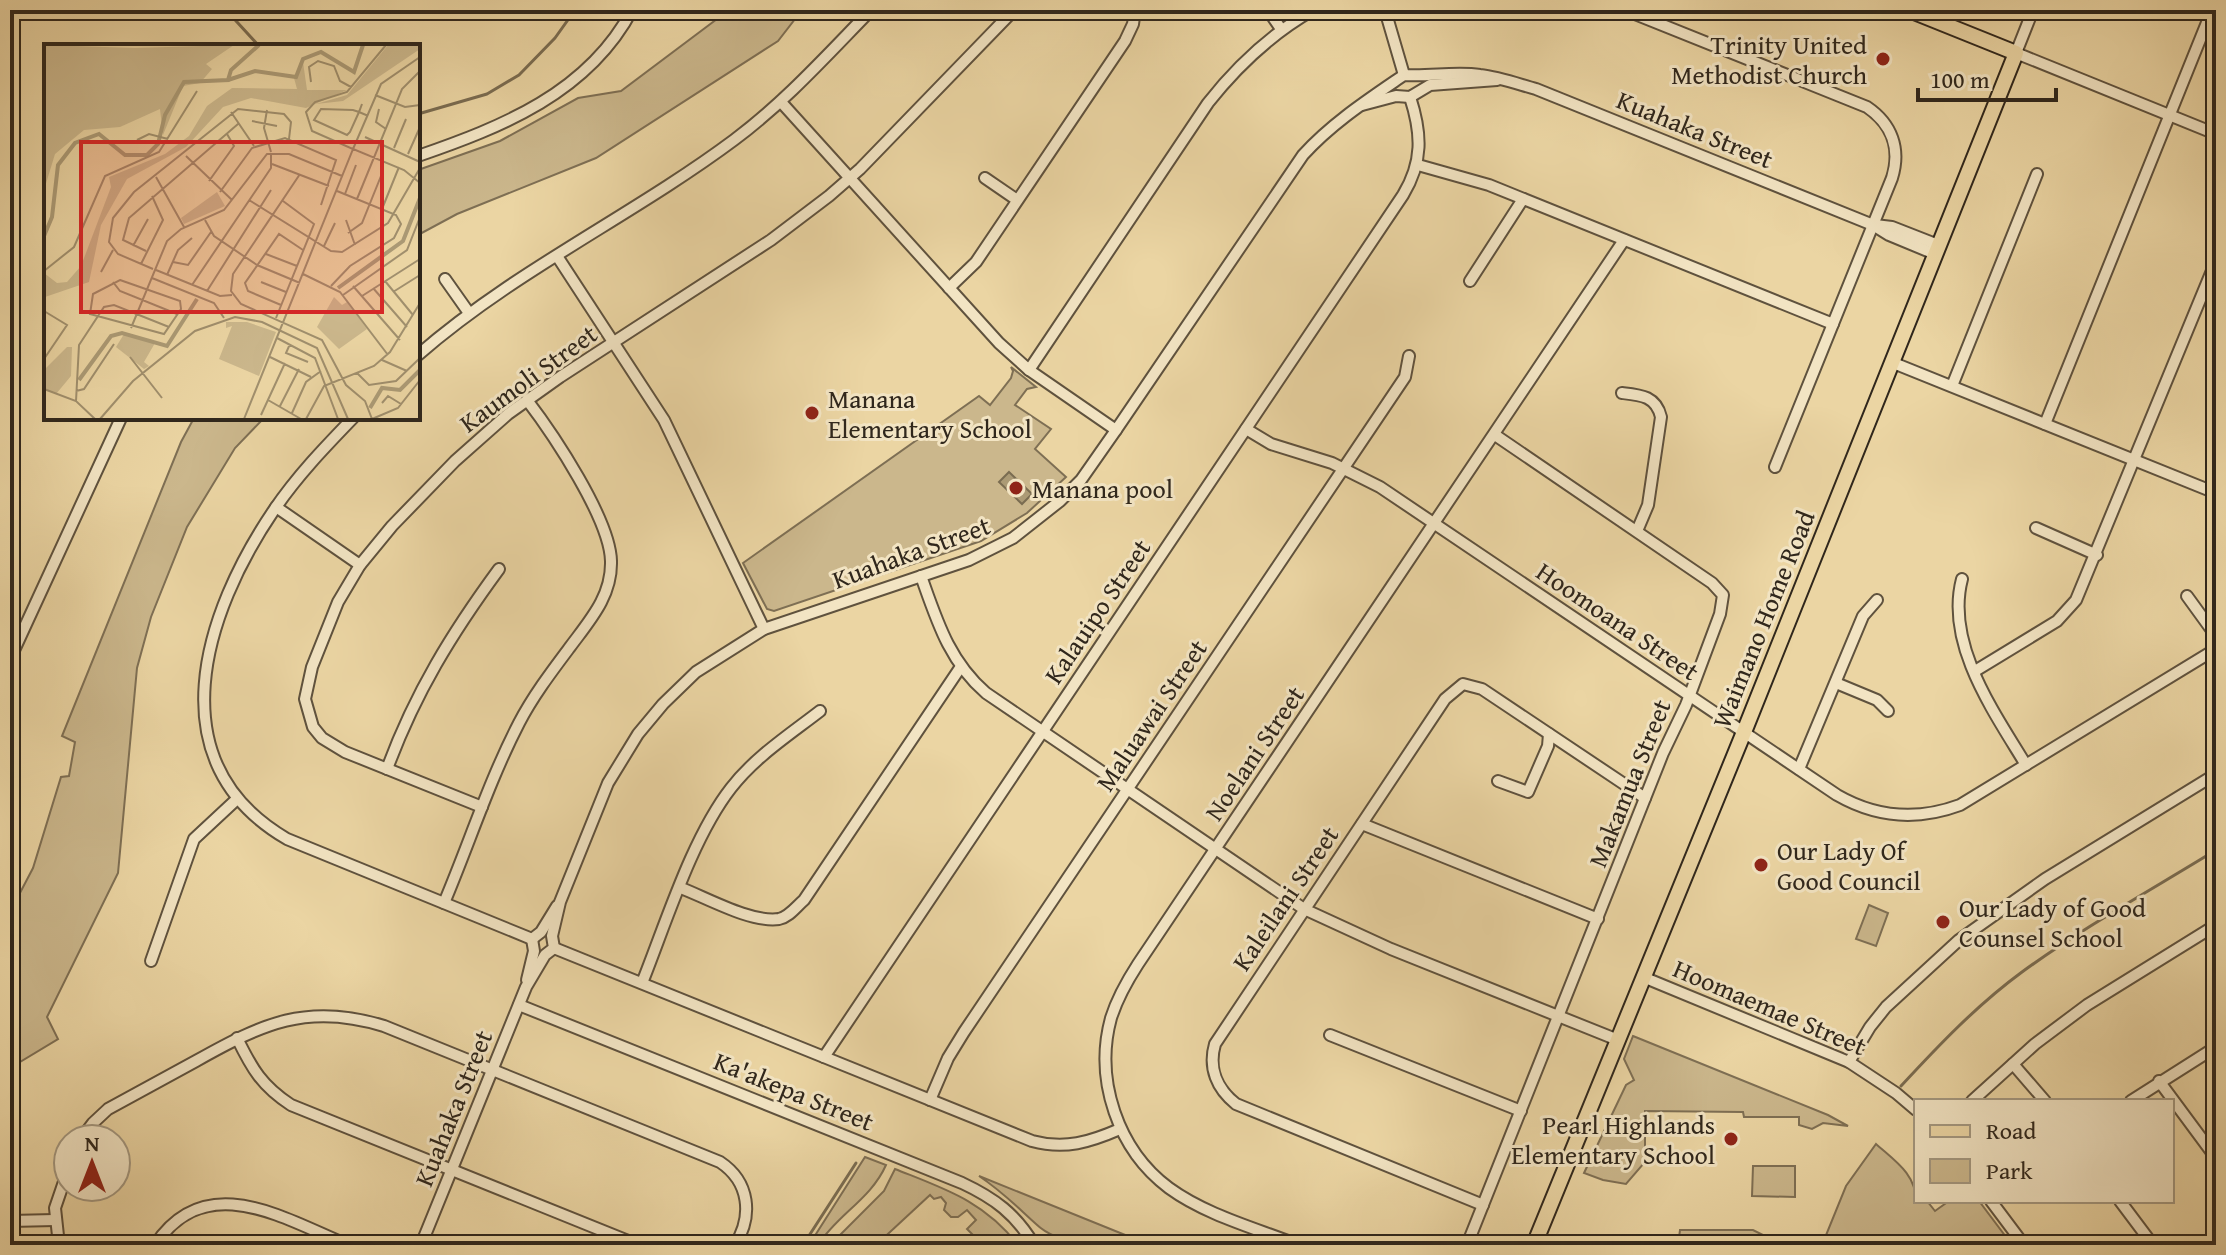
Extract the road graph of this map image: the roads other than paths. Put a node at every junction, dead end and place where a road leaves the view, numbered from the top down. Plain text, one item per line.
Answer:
1 (632, 10) edge
2 (871, 10) edge
3 (1014, 10) edge
4 (1135, 10) edge
5 (1268, 10) edge
6 (1313, 10) edge
7 (1385, 10) edge
8 (1625, 10) edge
9 (1909, 10) edge
10 (2033, 10) edge
11 (2212, 10) edge
12 (1281, 29) junction
13 (2016, 53) junction
14 (1404, 77) junction
15 (1499, 80) junction
16 (1409, 95) junction
17 (781, 102) junction
18 (1360, 106) junction
19 (2170, 116) junction
20 (2216, 134) edge
21 (420, 155) edge
22 (1418, 165) junction
23 (2037, 174) dead end
24 (850, 178) junction
25 (985, 178) dead end
26 (1523, 199) junction
27 (1017, 200) junction
28 (1873, 225) junction
29 (1624, 240) junction
30 (1937, 250) junction
31 (557, 256) junction
32 (2216, 261) edge
33 (445, 279) dead end
34 (1470, 281) dead end
35 (949, 288) junction
36 (469, 313) junction
37 (1833, 324) junction
38 (614, 342) junction
39 (420, 353) edge
40 (1409, 356) dead end
41 (1891, 362) junction
42 (1029, 370) junction
43 (1952, 386) junction
44 (1622, 393) dead end
45 (527, 400) junction
46 (120, 420) edge
47 (351, 420) edge
48 (2045, 424) junction
49 (1246, 429) junction
50 (1116, 430) junction
51 (1495, 435) junction
52 (2135, 461) junction
53 (1775, 467) dead end
54 (1344, 468) junction
55 (2216, 493) edge
56 (276, 507) junction
57 (1435, 524) junction
58 (2036, 528) dead end
59 (1637, 531) junction
60 (2097, 555) junction
61 (360, 565) junction
62 (499, 569) dead end
63 (921, 576) junction
64 (1962, 579) dead end
65 (2187, 596) dead end
66 (1877, 600) dead end
67 (764, 629) junction
68 (2216, 636) edge
69 (2216, 649) edge
70 (10, 659) edge
71 (960, 668) junction
72 (1975, 671) junction
73 (1836, 683) junction
74 (1689, 695) junction
75 (820, 711) dead end
76 (1888, 711) dead end
77 (1041, 732) junction
78 (1744, 732) junction
79 (1549, 734) junction
80 (2026, 765) junction
81 (387, 769) junction
82 (1799, 769) junction
83 (2216, 774) edge
84 (1498, 781) dead end
85 (1127, 790) junction
86 (1645, 798) junction
87 (237, 799) junction
88 (482, 807) junction
89 (1362, 824) junction
90 (1215, 849) junction
91 (681, 888) junction
92 (444, 903) junction
93 (1304, 909) junction
94 (1598, 919) junction
95 (2216, 925) edge
96 (543, 943) junction
97 (151, 961) dead end
98 (1643, 977) junction
99 (642, 983) junction
100 (519, 1005) junction
101 (1559, 1017) junction
102 (1330, 1035) dead end
103 (237, 1038) junction
104 (1618, 1040) junction
105 (2216, 1047) edge
106 (824, 1057) junction
107 (1849, 1062) junction
108 (2013, 1064) junction
109 (492, 1069) junction
110 (2159, 1081) junction
111 (1974, 1099) edge
112 (2043, 1099) edge
113 (2134, 1099) edge
114 (2172, 1099) edge
115 (930, 1100) junction
116 (2174, 1101) edge
117 (1914, 1108) edge
118 (1521, 1111) junction
119 (93, 1123) edge
120 (1120, 1129) junction
121 (2216, 1158) edge
122 (451, 1170) junction
123 (57, 1203) edge
124 (1992, 1203) edge
125 (2122, 1203) edge
126 (1483, 1205) junction
127 (55, 1220) junction
128 (10, 1221) edge
129 (59, 1245) edge
130 (155, 1245) edge
131 (348, 1245) edge
132 (421, 1245) edge
133 (638, 1245) edge
134 (735, 1245) edge
135 (1034, 1245) edge
136 (1298, 1245) edge
137 (1467, 1245) edge
138 (1534, 1245) edge
139 (2024, 1245) edge
140 (2153, 1245) edge

1 - 21 street
2 - 17 street
3 - 24 street, Kaumoli Street
4 - 27 street
5 - 12 street
6 - 12 street
7 - 14 street
8 - 28 street
9 - 13 main road
10 - 13 street, Waimano Home Road
11 - 19 street
12 - 42 street
13 - 19 street
13 - 30 main road, Waimano Home Road
14 - 15 street, Kuahaka Street
14 - 16 street
14 - 16 street
14 - 18 street, Kuahaka Street
15 - 16 street, Kuahaka Street
15 - 28 street, Kuahaka Street
16 - 18 street, Kuahaka Street
16 - 22 street, Kalauipo Street
17 - 24 street
17 - 31 street
18 - 50 street, Kuahaka Street
19 - 20 street
19 - 48 street
22 - 26 street
22 - 49 street, Kalauipo Street
23 - 43 street
24 - 35 street
24 - 38 street, Kaumoli Street
25 - 27 street
26 - 29 street
26 - 34 street
27 - 35 street
28 - 30 street, Kuahaka Street
28 - 37 street
29 - 37 street
29 - 51 street, Noelani Street
30 - 41 main road, Waimano Home Road
31 - 36 street
31 - 38 street
32 - 52 street
33 - 36 street
35 - 42 street
36 - 39 street
37 - 53 street
38 - 45 street, Kaumoli Street
38 - 67 street
40 - 54 street, Maluawai Street
41 - 43 street
41 - 78 main road, Waimano Home Road
42 - 50 street
43 - 48 street
44 - 59 street
45 - 61 street, Kaumoli Street
45 - 88 street
46 - 70 street
47 - 56 street
48 - 52 street
49 - 54 street, Hoomoana Street
49 - 77 street, Kalauipo Street
50 - 63 street, Kuahaka Street
51 - 57 street, Noelani Street
51 - 59 street, Makamua Street
52 - 55 street
52 - 60 street
54 - 57 street, Hoomoana Street
54 - 85 street, Maluawai Street
56 - 61 street
56 - 87 street
57 - 74 street, Hoomoana Street
57 - 90 street, Noelani Street
58 - 60 street
59 - 74 street, Makamua Street
60 - 72 street
61 - 81 street, Kaumoli Street
62 - 81 street
63 - 67 street, Kuahaka Street
63 - 71 street
64 - 72 street
65 - 68 street
66 - 73 street
67 - 96 street, Kuahaka Street
69 - 80 street, Hoomoana Street
71 - 77 street
71 - 91 street
72 - 80 street
73 - 76 street
73 - 82 street
74 - 78 street, Hoomoana Street
74 - 86 street, Makamua Street
75 - 91 street
77 - 85 street
77 - 106 street, Kalauipo Street
78 - 82 street, Hoomoana Street
78 - 98 main road, Waimano Home Road
79 - 84 street
79 - 86 street, Kaleilani Street
79 - 89 street, Kaleilani Street
80 - 82 street, Hoomoana Street
81 - 88 street, Kaumoli Street
83 - 107 street
85 - 90 street
85 - 115 street, Maluawai Street
86 - 94 street, Makamua Street
87 - 92 street
87 - 97 street
88 - 92 street
89 - 93 street, Kaleilani Street
89 - 94 street
90 - 93 street
90 - 120 street, Noelani Street
91 - 99 street
92 - 96 street
93 - 101 street
93 - 126 street, Kaleilani Street
94 - 101 street, Makamua Street
95 - 108 street
96 - 99 street
96 - 100 street, Kuahaka Street
98 - 104 main road, Waimano Home Road
98 - 107 street, Hoomaemae Street
99 - 106 street
100 - 109 street, Kuahaka Street
100 - 135 street, Ka'akepa Street
101 - 104 street
101 - 118 street, Makamua Street
102 - 118 street
103 - 109 street
103 - 119 street
103 - 122 street
104 - 138 main road, Waimano Home Road
105 - 110 street
106 - 115 street
107 - 117 street, Hoomaemae Street
108 - 111 street
108 - 112 street
109 - 122 street, Kuahaka Street
109 - 134 street
110 - 113 street
110 - 114 street
115 - 120 street
116 - 121 street
118 - 126 street, Makamua Street
120 - 136 street, Noelani Street
122 - 132 street, Kuahaka Street
122 - 133 street
123 - 127 street
124 - 139 street
125 - 140 street
126 - 137 street, Makamua Street
127 - 128 street
127 - 129 street
130 - 131 street

